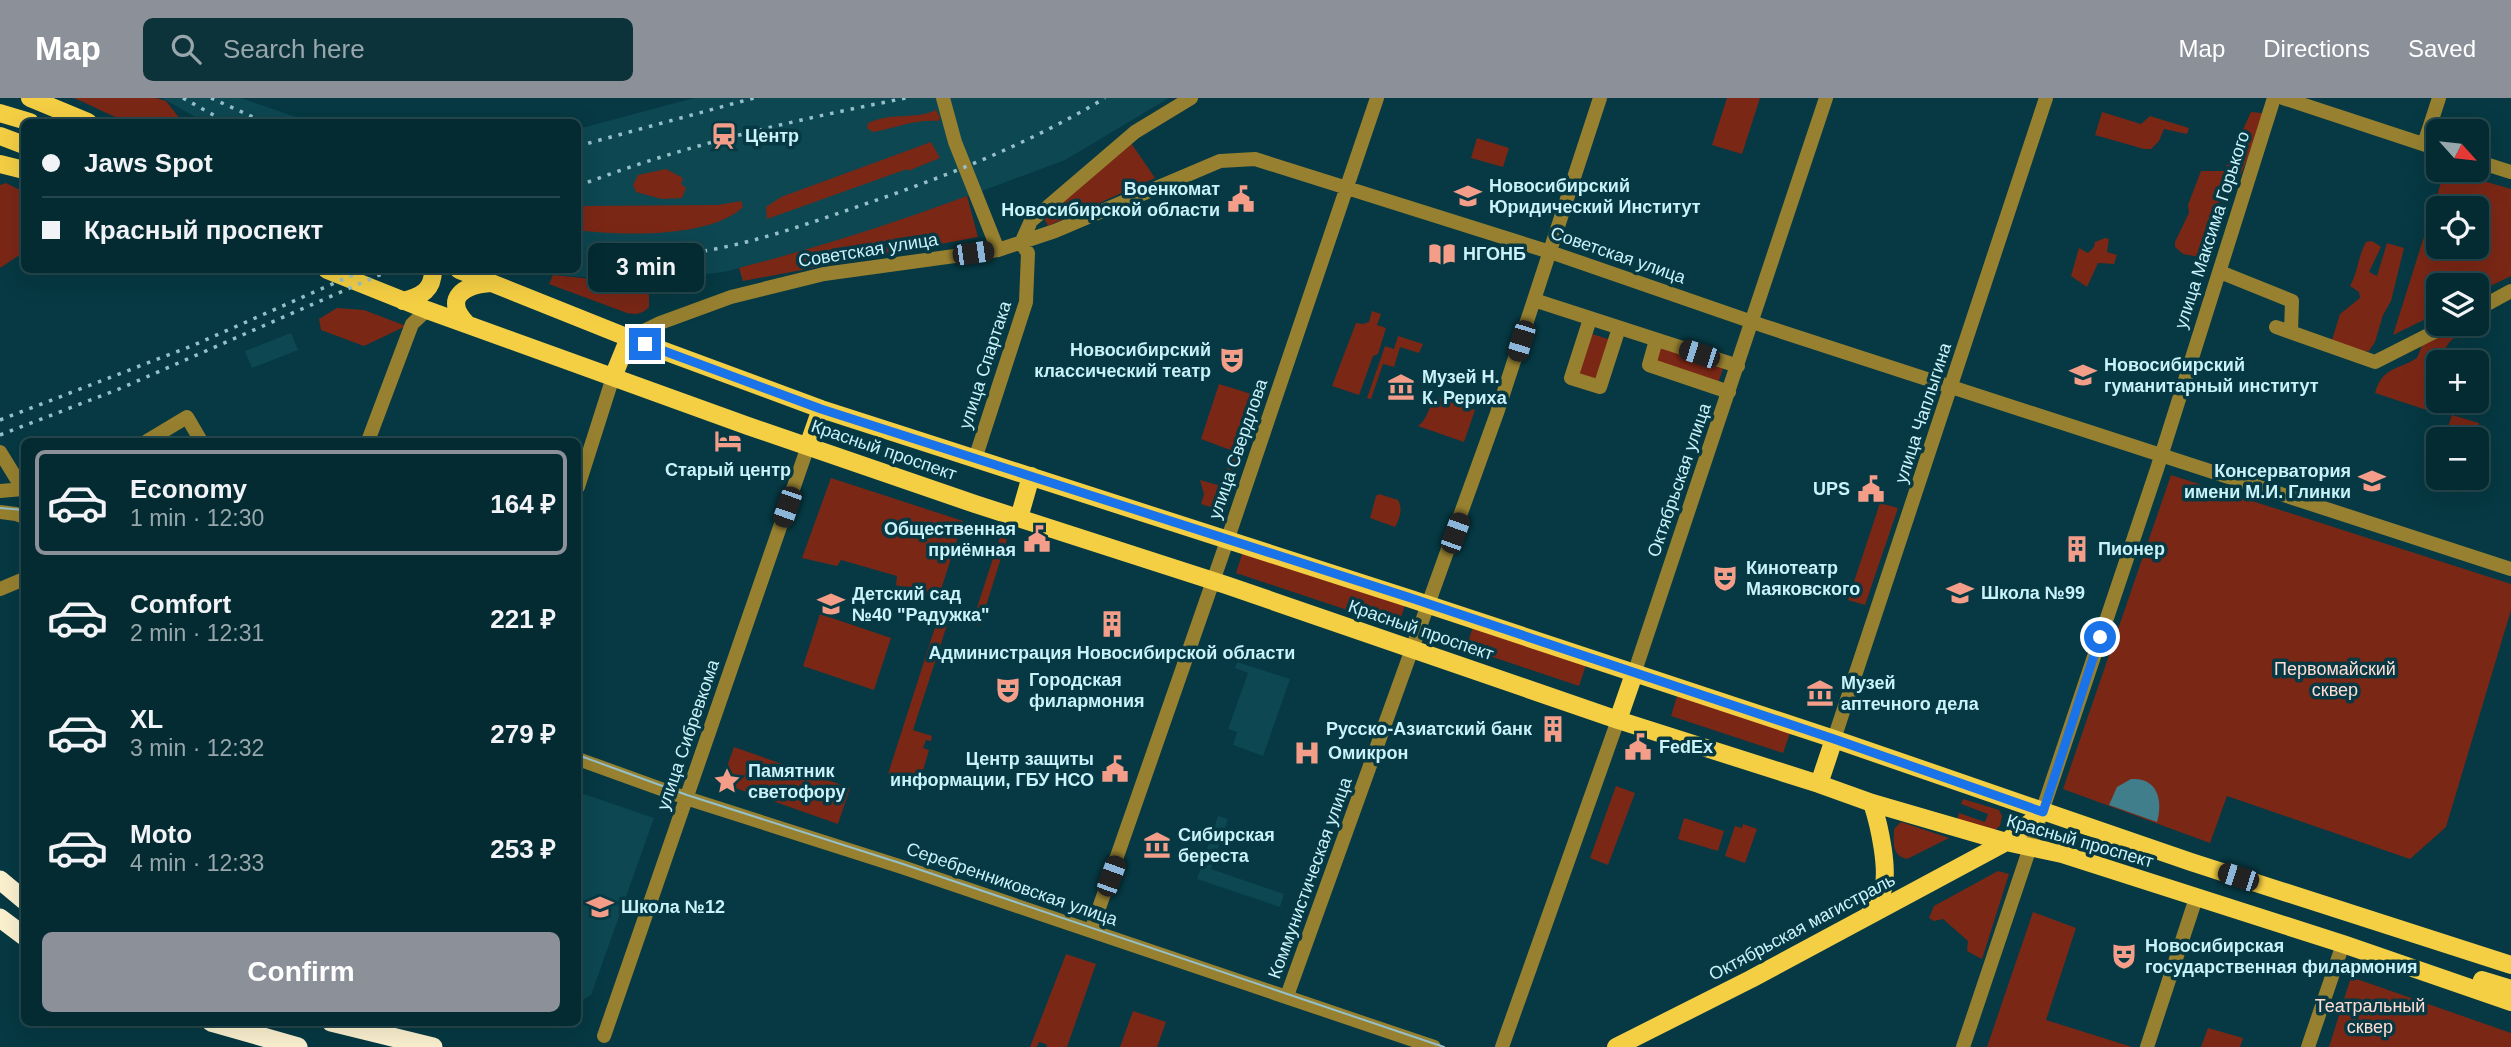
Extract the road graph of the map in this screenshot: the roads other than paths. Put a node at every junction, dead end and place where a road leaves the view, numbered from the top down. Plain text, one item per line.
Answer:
1 (30, 98) edge
2 (943, 98) edge
3 (1191, 98) edge
4 (1377, 98) edge
5 (1600, 98) edge
6 (1826, 98) edge
7 (2046, 98) edge
8 (2274, 98) edge
9 (2283, 98) edge
10 (2439, 98) edge
11 (2, 114) edge
12 (21, 119) edge
13 (81, 119) edge
14 (2436, 119) edge
15 (0, 136) edge
16 (21, 144) edge
17 (2426, 144) edge
18 (0, 164) edge
19 (2489, 165) edge
20 (21, 169) edge
21 (2511, 172) edge
22 (1348, 188) junction
23 (1021, 243) junction
24 (998, 250) junction
25 (1550, 252) junction
26 (2220, 272) junction
27 (334, 273) edge
28 (433, 273) edge
29 (466, 273) edge
30 (491, 283) junction
31 (2511, 291) edge
32 (1534, 300) junction
33 (403, 301) junction
34 (2489, 303) edge
35 (427, 310) junction
36 (1590, 319) junction
37 (1752, 322) junction
38 (467, 324) junction
39 (2276, 327) dead end
40 (1619, 328) junction
41 (2291, 332) junction
42 (2430, 336) edge
43 (629, 338) junction
44 (1656, 340) junction
45 (1738, 366) junction
46 (614, 377) junction
47 (1952, 387) junction
48 (1729, 392) junction
49 (821, 409) junction
50 (152, 438) edge
51 (199, 438) edge
52 (369, 438) edge
53 (807, 446) junction
54 (0, 452) edge
55 (2161, 455) junction
56 (975, 459) junction
57 (1031, 476) junction
58 (581, 478) edge
59 (21, 485) edge
60 (21, 490) edge
61 (0, 491) edge
62 (0, 512) edge
63 (21, 516) edge
64 (1019, 517) junction
65 (1227, 541) junction
66 (2511, 569) edge
67 (21, 580) edge
68 (1213, 581) junction
69 (0, 589) edge
70 (1429, 605) junction
71 (1414, 649) junction
72 (1634, 674) junction
73 (1618, 720) junction
74 (1834, 739) junction
75 (581, 760) edge
76 (1819, 784) junction
77 (686, 798) junction
78 (1872, 803) junction
79 (2043, 812) junction
80 (2006, 842) junction
81 (2031, 847) junction
82 (0, 880) edge
83 (21, 898) edge
84 (2196, 898) junction
85 (21, 903) edge
86 (1868, 916) junction
87 (3, 921) edge
88 (1091, 931) junction
89 (21, 934) edge
90 (2343, 944) junction
91 (2510, 964) edge
92 (2413, 967) junction
93 (2511, 989) edge
94 (1287, 996) junction
95 (2511, 1002) edge
96 (225, 1026) edge
97 (345, 1026) edge
98 (604, 1036) dead end
99 (409, 1044) edge
100 (1622, 1045) edge
101 (298, 1047) edge
102 (433, 1047) edge
103 (1434, 1047) edge
104 (1502, 1047) edge
105 (1963, 1047) edge
106 (2147, 1047) edge
107 (2308, 1047) edge

1 - 13 main road
2 - 24 street
3 - 23 street
4 - 22 street, улица Свердлова
5 - 25 street, Коммунистическая улица
6 - 37 street, Октябрьская улица
7 - 47 street, улица Чаплыгина
8 - 26 street, улица Максима Горького
9 - 17 street
10 - 14 street
11 - 12 main road
15 - 16 main road
18 - 20 main road
19 - 21 street
22 - 23 street, Советская улица
22 - 25 street, Советская улица
22 - 65 street, улица Свердлова
23 - 24 street, Советская улица
23 - 56 street, улица Спартака
24 - 43 street, Советская улица
25 - 32 street, Коммунистическая улица
25 - 37 street, Советская улица
26 - 41 street
26 - 55 street, улица Максима Горького
27 - 33 main road, Красный проспект
28 - 33 main road
29 - 30 main road, Красный проспект
30 - 38 main road
30 - 43 main road, Красный проспект
31 - 34 street
32 - 36 street
32 - 70 street, Коммунистическая улица
33 - 35 main road, Красный проспект
35 - 38 main road, Красный проспект
35 - 52 street
36 - 40 street
36 - 40 street
37 - 45 street, Октябрьская улица
37 - 47 street, Советская улица
38 - 46 main road, Красный проспект
39 - 41 street
40 - 44 street
41 - 42 street
43 - 46 main road
43 - 49 main road, Красный проспект
44 - 45 street
44 - 48 street
45 - 48 street, Октябрьская улица
46 - 53 main road, Красный проспект
46 - 58 street
47 - 55 street, Советская улица
47 - 74 street, улица Чаплыгина
48 - 72 street, Октябрьская улица
49 - 53 main road
49 - 56 main road, Красный проспект
50 - 51 street
53 - 64 main road, Красный проспект
53 - 77 street, улица Сибревкома
54 - 59 street
55 - 66 street, Советская улица
55 - 79 street, улица Максима Горького
56 - 57 main road, Красный проспект
57 - 64 main road
57 - 65 main road, Красный проспект
60 - 61 street
62 - 63 street
64 - 68 main road, Красный проспект
65 - 68 street, улица Свердлова
65 - 70 main road, Красный проспект
67 - 69 street
68 - 71 main road, Красный проспект
68 - 88 street, улица Свердлова
70 - 71 street, Коммунистическая улица
70 - 72 main road, Красный проспект
71 - 73 main road, Красный проспект
71 - 94 street, Коммунистическая улица
72 - 73 main road
72 - 74 main road, Красный проспект
73 - 76 main road, Красный проспект
73 - 104 street
74 - 76 main road
74 - 79 main road, Красный проспект
75 - 77 street, Серебренниковская улица
76 - 78 main road, Красный проспект
77 - 88 street, Серебренниковская улица
77 - 98 street, улица Сибревкома
78 - 80 main road, Красный проспект
78 - 86 main road
79 - 80 main road, Октябрьская магистраль
79 - 81 street, улица Максима Горького
79 - 91 main road, Красный проспект
80 - 81 main road, Красный проспект
80 - 86 main road, Октябрьская магистраль
81 - 84 main road, Красный проспект
81 - 105 street
82 - 83 highway
84 - 90 main road, Красный проспект
84 - 106 street
85 - 87 highway
86 - 100 main road, Октябрьская магистраль
87 - 89 highway
88 - 94 street, Серебренниковская улица
90 - 92 main road, Красный проспект
90 - 107 street
92 - 93 main road
92 - 95 main road, Красный проспект
94 - 103 street, Серебренниковская улица
96 - 101 highway
97 - 99 highway
99 - 102 highway

